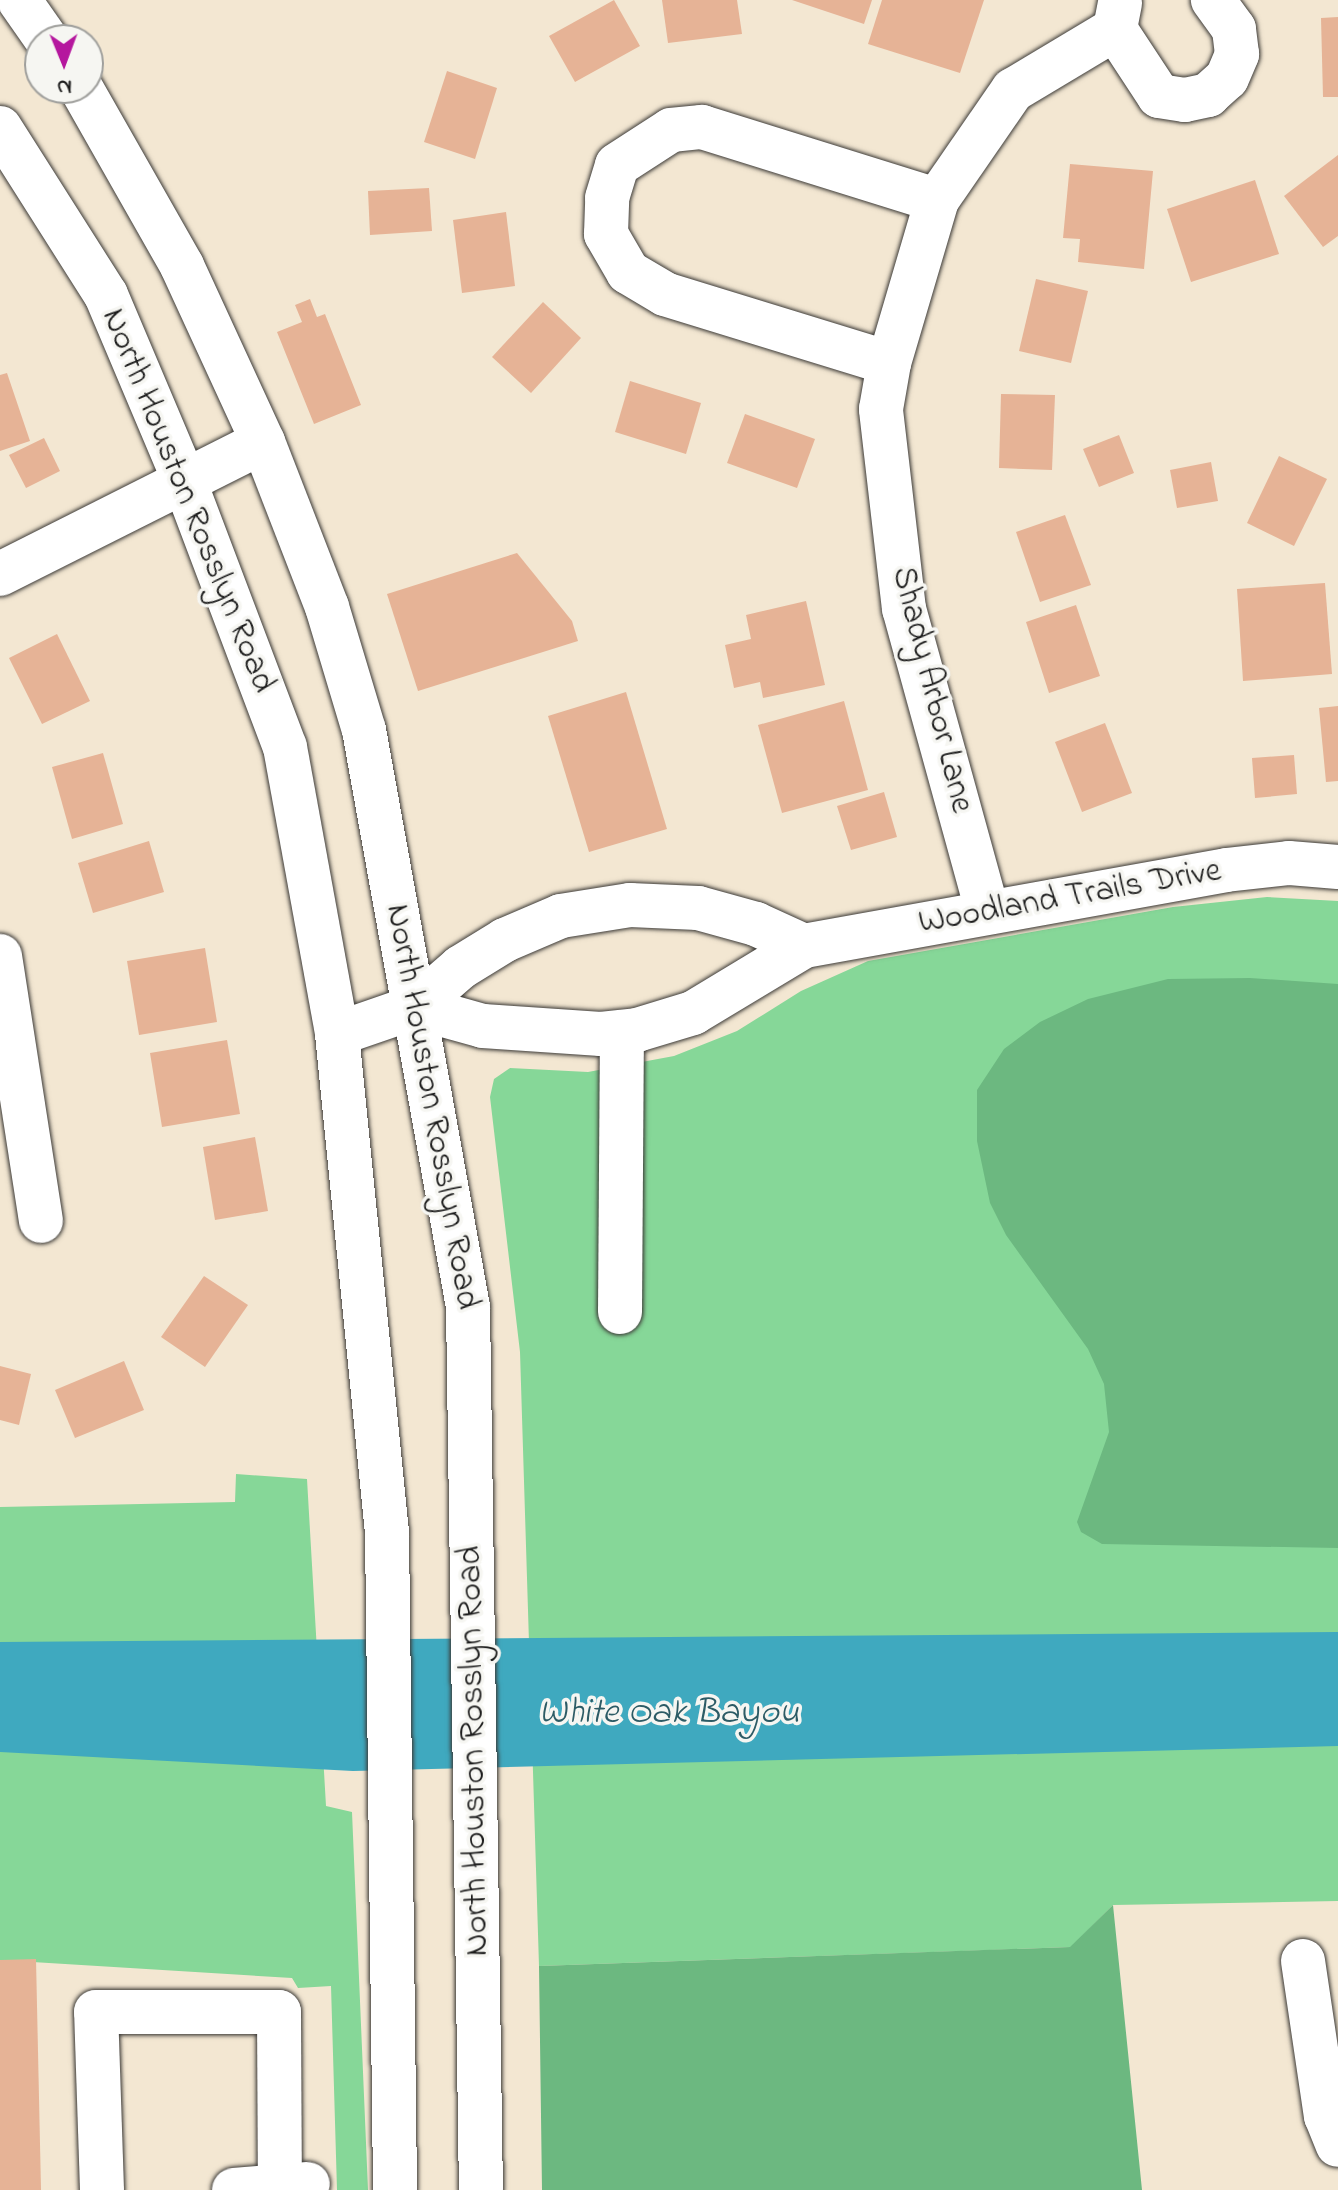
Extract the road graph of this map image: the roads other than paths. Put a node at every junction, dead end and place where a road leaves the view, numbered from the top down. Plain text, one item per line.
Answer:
1 (19, 0) edge
2 (1213, 0) edge
3 (1118, 15) edge
4 (36, 24) edge
5 (90, 104) edge
6 (0, 128) edge
7 (937, 200) junction
8 (889, 363) junction
9 (263, 442) junction
10 (184, 480) junction
11 (0, 574) edge
12 (1338, 867) edge
13 (987, 910) junction
14 (804, 946) junction
15 (0, 956) edge
16 (415, 1007) junction
17 (622, 1032) junction
18 (337, 1034) junction
19 (41, 1221) dead end
20 (620, 1312) dead end
21 (1303, 1961) dead end
22 (1338, 2145) edge
23 (295, 2188) edge
24 (102, 2190) edge
25 (234, 2190) edge
26 (395, 2190) edge
27 (481, 2190) edge

1 - 4 main road
2 - 3 main road, Shady Arbor Lane
3 - 7 main road, Shady Arbor Lane
5 - 9 main road, North Houston Rosslyn Road
6 - 10 main road, North Houston Rosslyn Road
7 - 8 main road, Shady Arbor Lane
7 - 8 main road
8 - 13 main road, Shady Arbor Lane
9 - 10 main road
9 - 16 main road, North Houston Rosslyn Road
10 - 11 main road
10 - 18 main road, North Houston Rosslyn Road
12 - 13 main road, Woodland Trails Drive
13 - 14 main road, Woodland Trails Drive
14 - 16 main road
14 - 17 main road, Woodland Trails Drive
15 - 19 main road
16 - 17 main road, Woodland Trails Drive
16 - 18 main road
16 - 27 main road, North Houston Rosslyn Road
17 - 20 main road
18 - 26 main road, North Houston Rosslyn Road
21 - 22 main road
23 - 24 main road
23 - 25 main road

